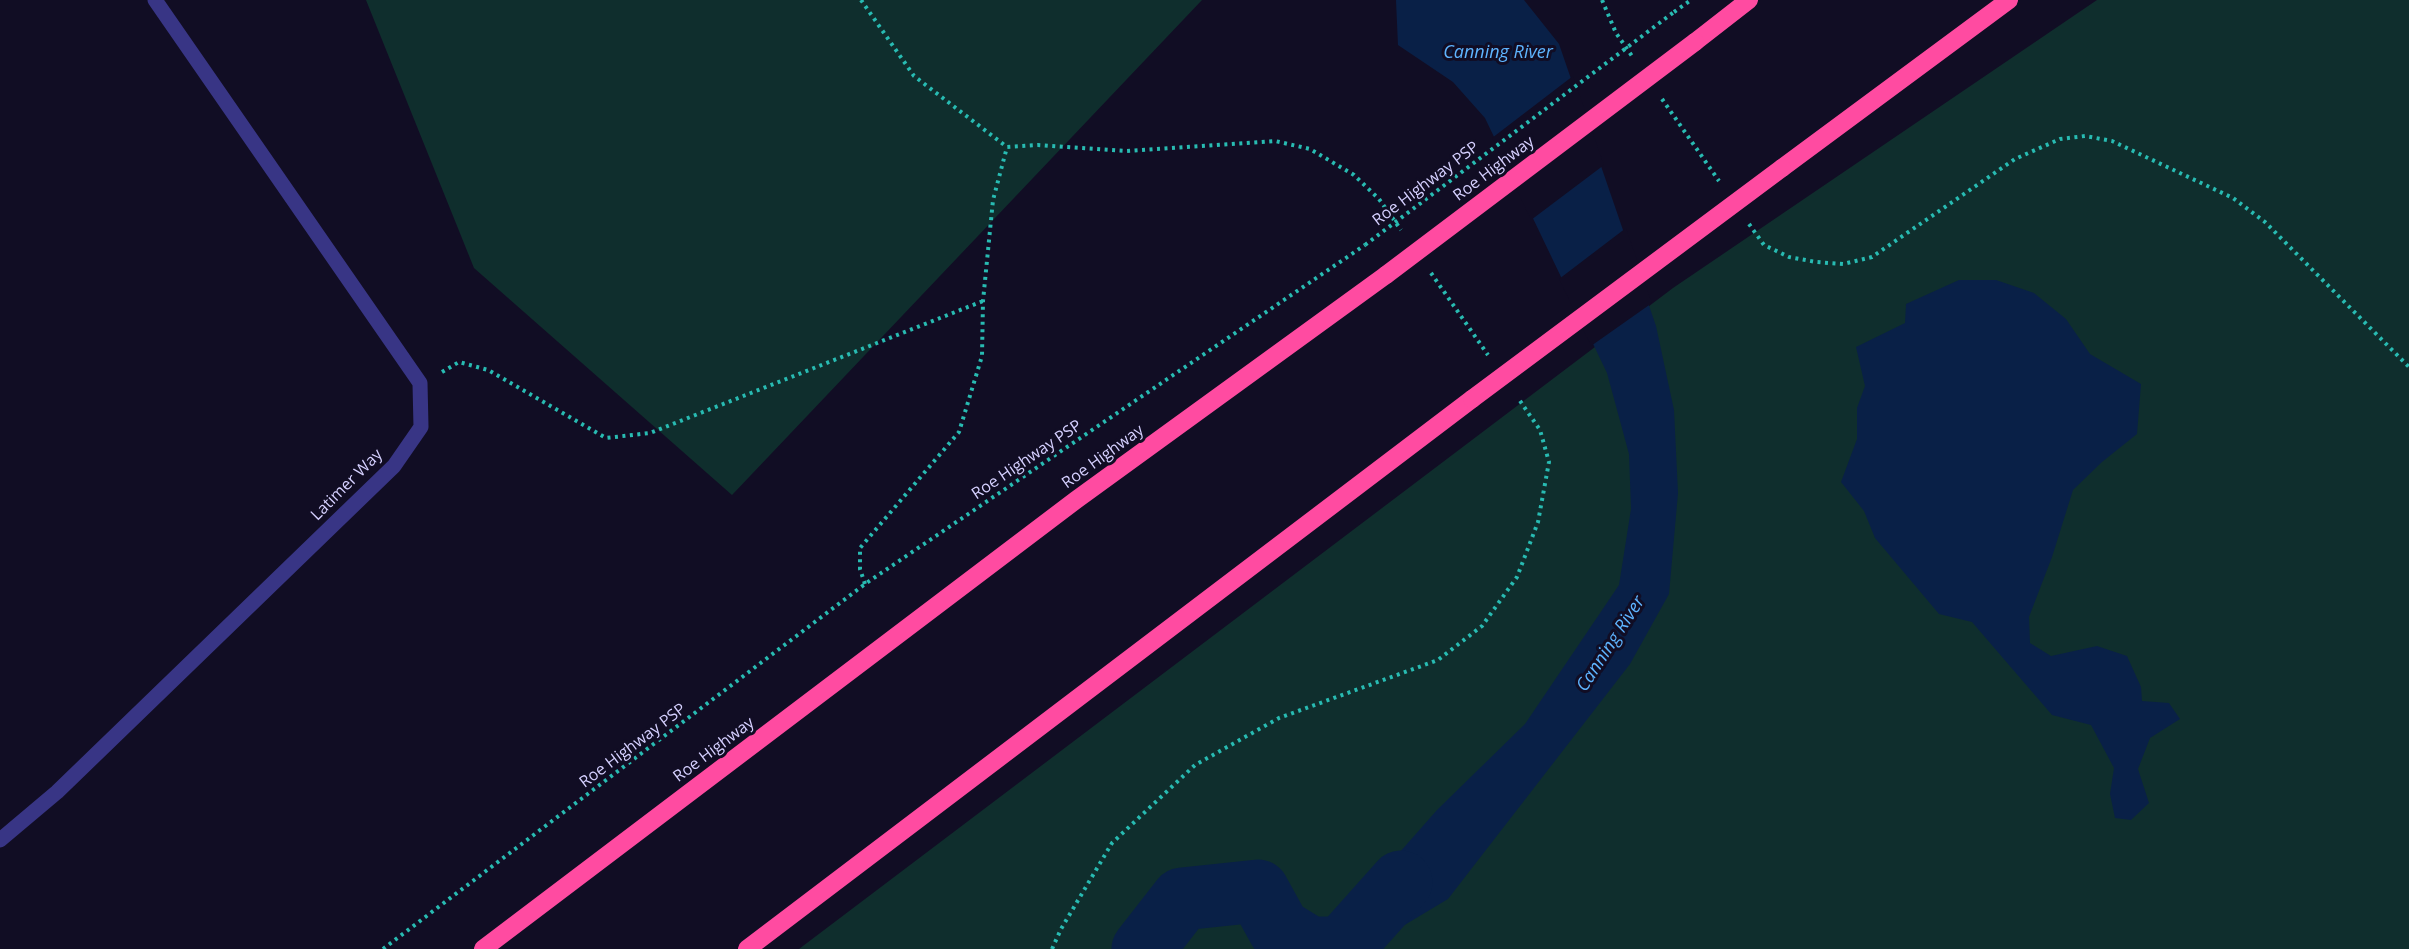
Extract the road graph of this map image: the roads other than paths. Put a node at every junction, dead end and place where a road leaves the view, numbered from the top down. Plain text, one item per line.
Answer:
1 (155, 0) edge
2 (1749, 0) edge
3 (2009, 0) edge
4 (0, 840) edge
5 (483, 949) edge
6 (747, 949) edge

1 - 4 street, Latimer Way
2 - 5 highway, Roe Highway, bridge
3 - 6 highway, bridge

